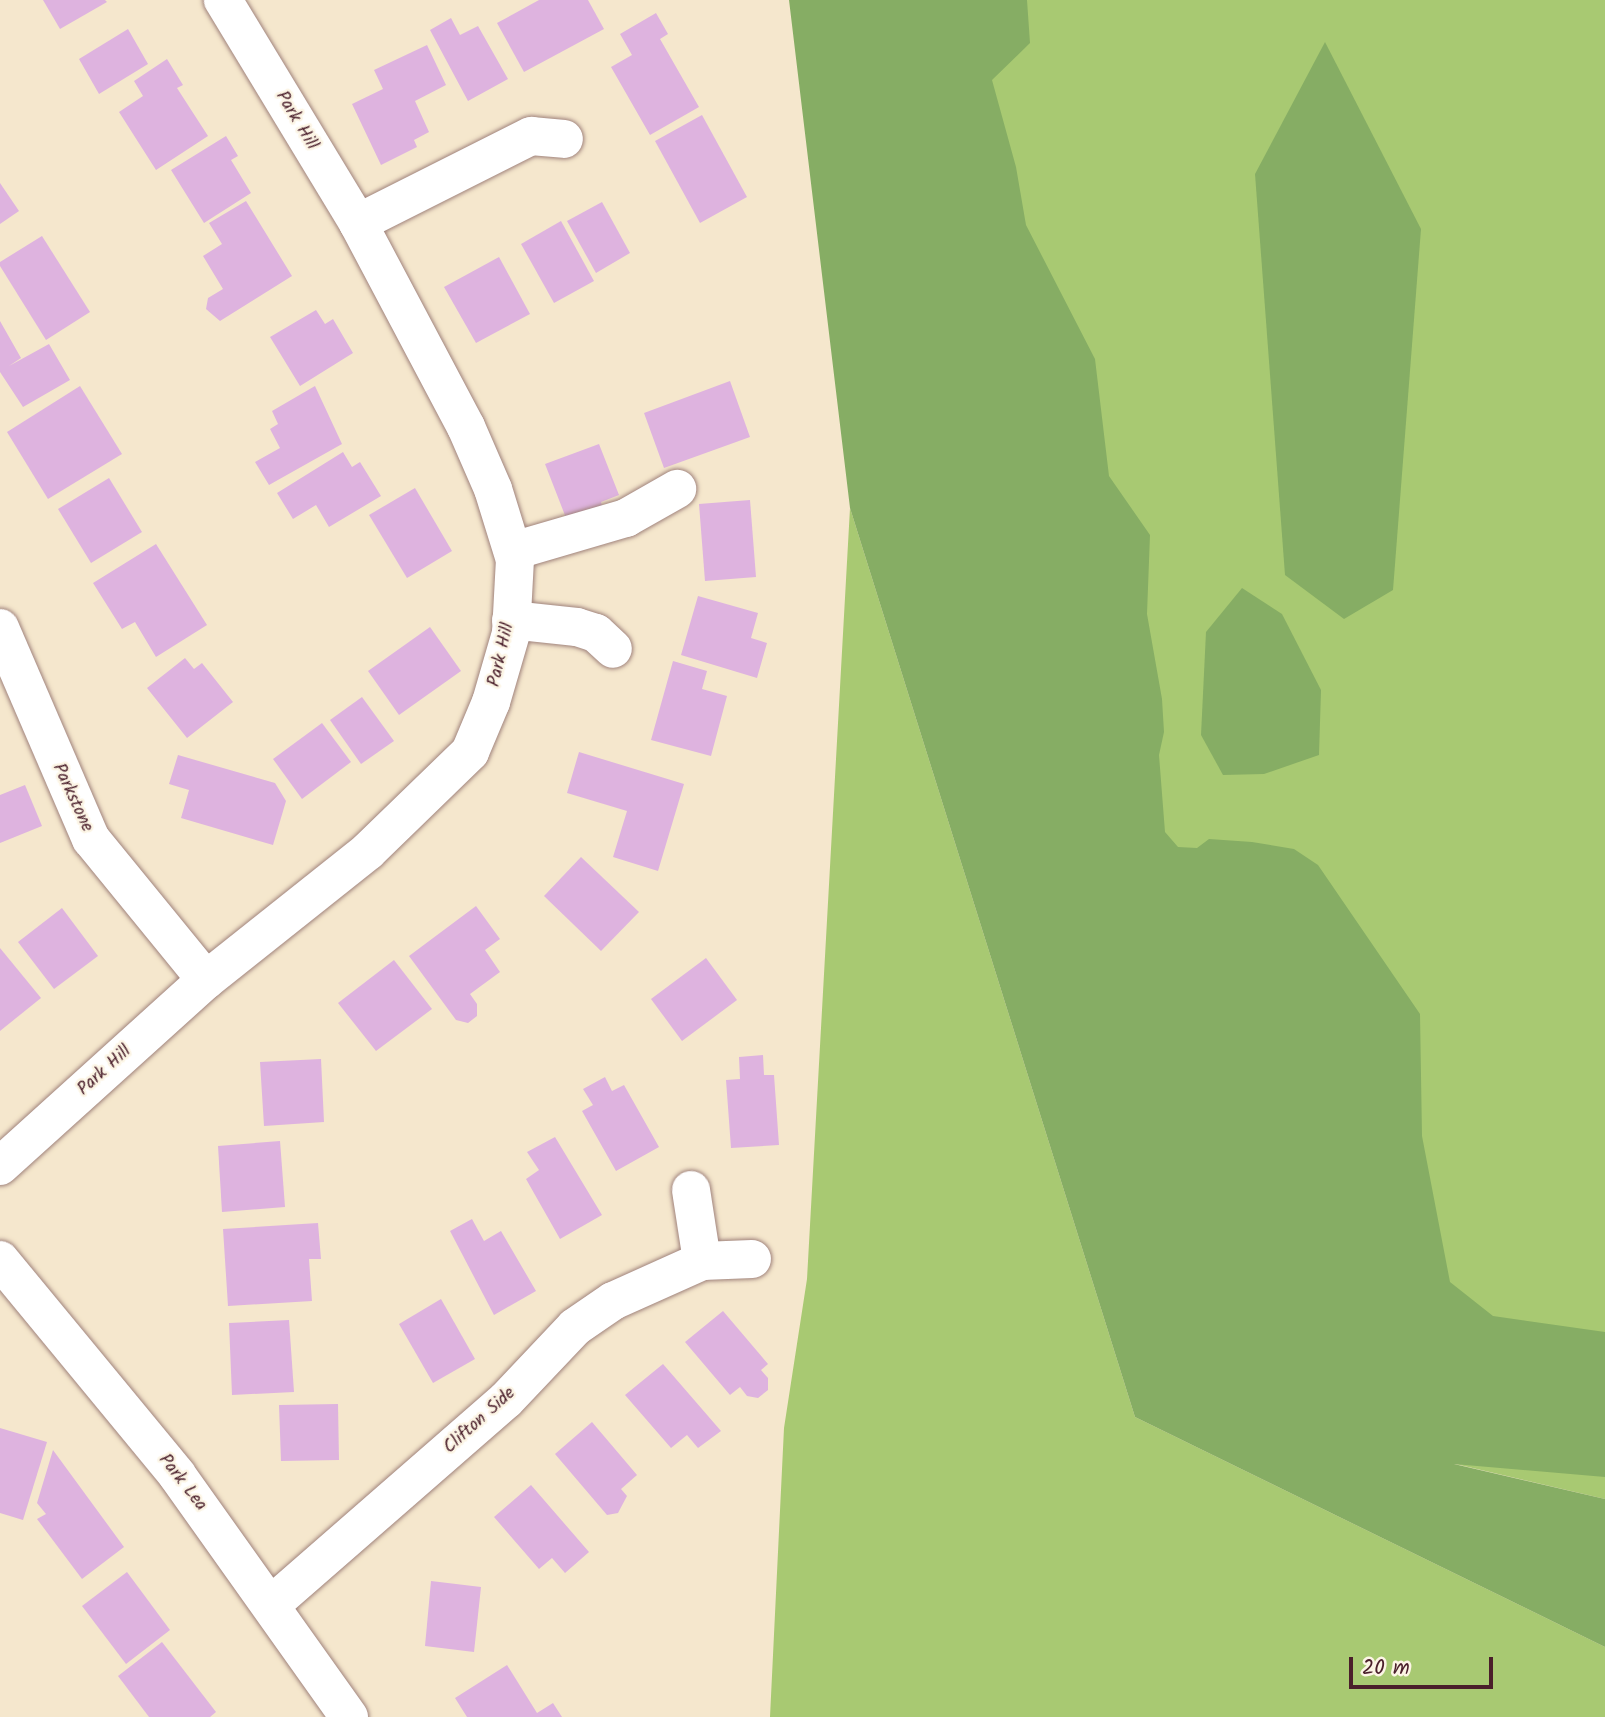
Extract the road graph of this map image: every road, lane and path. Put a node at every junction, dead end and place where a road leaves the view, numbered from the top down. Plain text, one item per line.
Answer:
1 (223, 0) edge
2 (564, 139) dead end
3 (358, 223) junction
4 (677, 489) dead end
5 (513, 551) junction
6 (512, 621) junction
7 (0, 628) edge
8 (613, 649) dead end
9 (206, 980) junction
10 (0, 1166) edge
11 (691, 1190) dead end
12 (752, 1259) dead end
13 (0, 1260) edge
14 (702, 1261) junction
15 (272, 1604) junction
16 (349, 1717) edge

1 - 3 street, Park Hill
2 - 3 street
3 - 5 street, Park Hill
4 - 5 street
5 - 6 street, Park Hill
6 - 8 street
6 - 9 street, Park Hill
7 - 9 street, Parkstone
9 - 10 street, Park Hill
11 - 14 street
12 - 14 street, Clifton Side
13 - 15 street, Park Lea
14 - 15 street, Clifton Side
15 - 16 street, Park Lea

